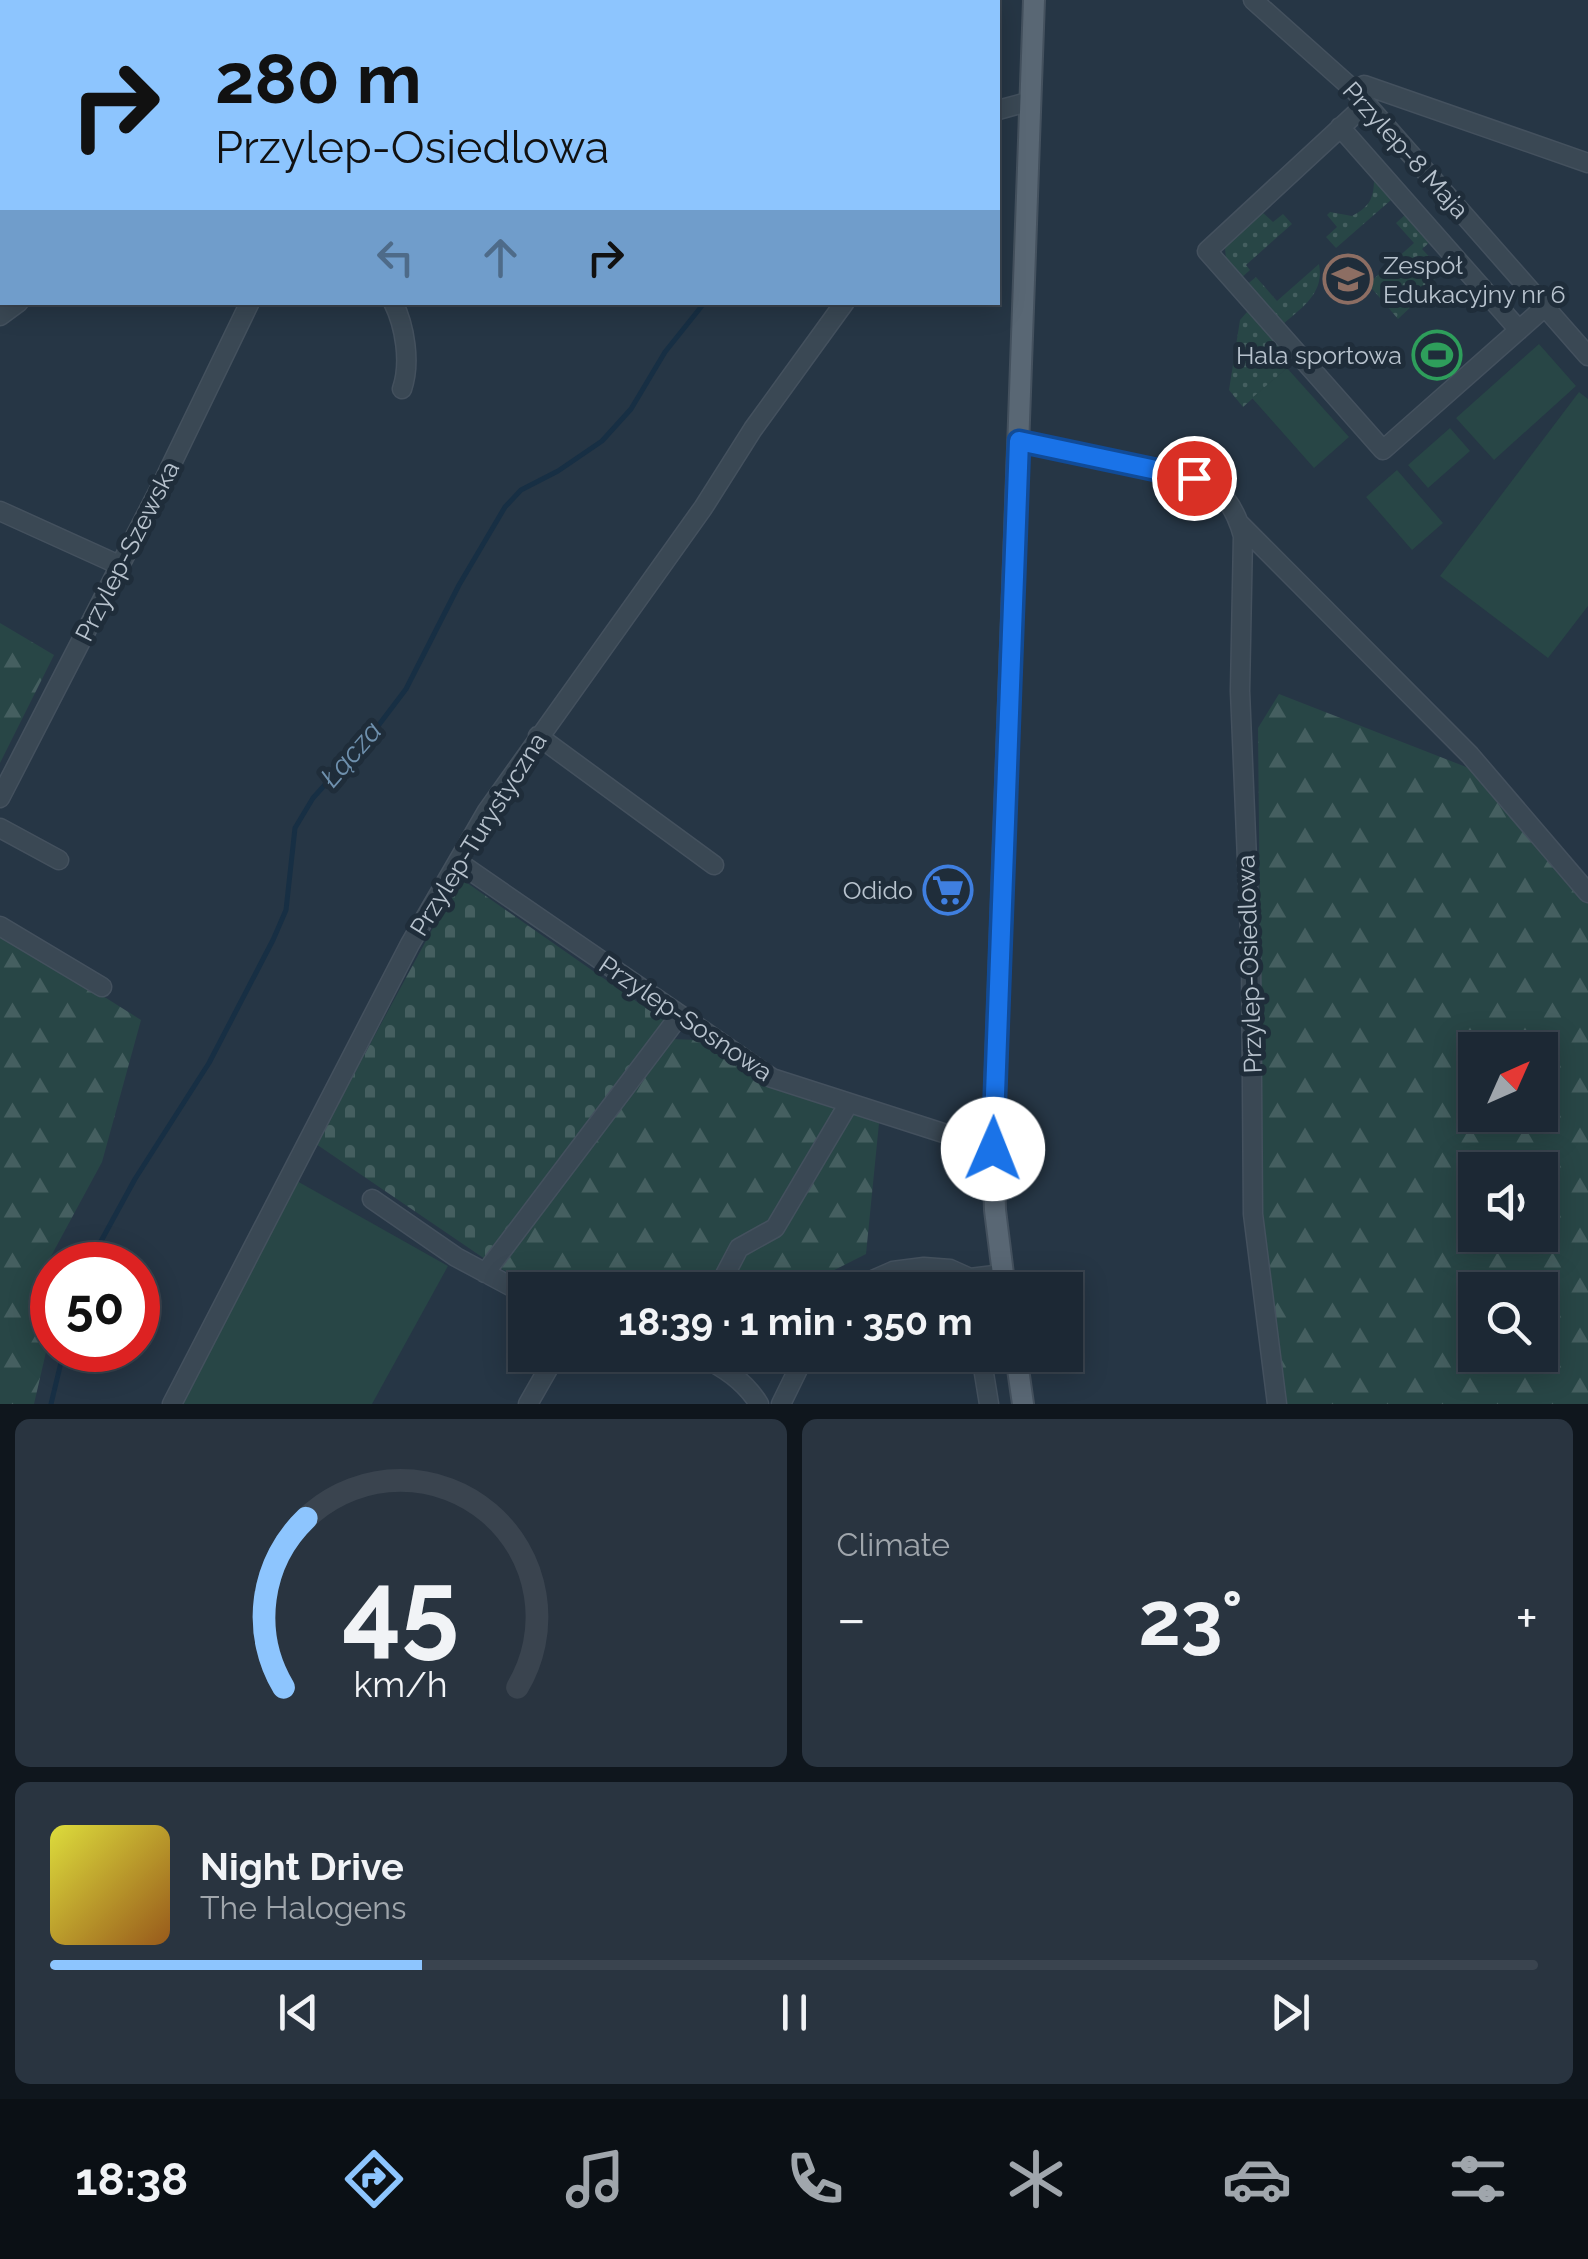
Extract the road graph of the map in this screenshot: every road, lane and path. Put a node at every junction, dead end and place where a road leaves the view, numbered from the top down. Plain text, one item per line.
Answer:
1 (1034, 0) edge
2 (1253, 0) edge
3 (1361, 97) junction
4 (1032, 101) junction
5 (1000, 109) edge
6 (1340, 127) junction
7 (1588, 163) edge
8 (249, 305) edge
9 (394, 305) edge
10 (843, 305) edge
11 (1545, 307) junction
12 (1519, 330) junction
13 (1588, 356) edge
14 (402, 388) dead end
15 (1019, 441) junction
16 (0, 510) edge
17 (1240, 523) junction
18 (119, 565) junction
19 (538, 736) junction
20 (0, 798) edge
21 (0, 828) edge
22 (59, 860) dead end
23 (458, 862) junction
24 (714, 866) dead end
25 (1588, 892) edge
26 (0, 926) edge
27 (102, 987) dead end
28 (680, 1015) junction
29 (849, 1103) junction
30 (993, 1149) junction
31 (372, 1200) dead end
32 (726, 1272) edge
33 (891, 1272) edge
34 (954, 1272) edge
35 (1003, 1272) edge
36 (485, 1273) junction
37 (508, 1285) edge
38 (546, 1372) edge
39 (729, 1372) edge
40 (797, 1372) edge
41 (984, 1372) edge
42 (1018, 1372) edge
43 (172, 1404) edge
44 (528, 1404) edge
45 (758, 1404) edge
46 (781, 1404) edge
47 (989, 1404) edge
48 (1023, 1404) edge
49 (1277, 1404) edge

1 - 4 main road
2 - 3 street, Przylep-8 Maja
3 - 6 street
3 - 7 street
3 - 11 street, Przylep-8 Maja
4 - 5 street
4 - 15 main road
6 - 12 street
6 - 12 street
8 - 18 street, Przylep-Szewska
9 - 14 street
10 - 19 street, Przylep-Turystyczna
11 - 12 street
11 - 13 street, Przylep-8 Maja
15 - 17 street
15 - 30 main road
16 - 18 street
17 - 25 street
17 - 49 street, Przylep-Osiedlowa
18 - 20 street, Przylep-Szewska
19 - 23 street, Przylep-Turystyczna
19 - 24 street
21 - 22 street
23 - 28 street, Przylep-Sosnowa
23 - 43 street, Przylep-Turystyczna
26 - 27 street
28 - 29 street, Przylep-Sosnowa
28 - 36 street
29 - 30 street, Przylep-Sosnowa
29 - 32 street
30 - 35 main road
31 - 36 street
33 - 34 street
36 - 37 street
38 - 44 street
39 - 45 street
40 - 46 street
41 - 47 street
42 - 48 main road

